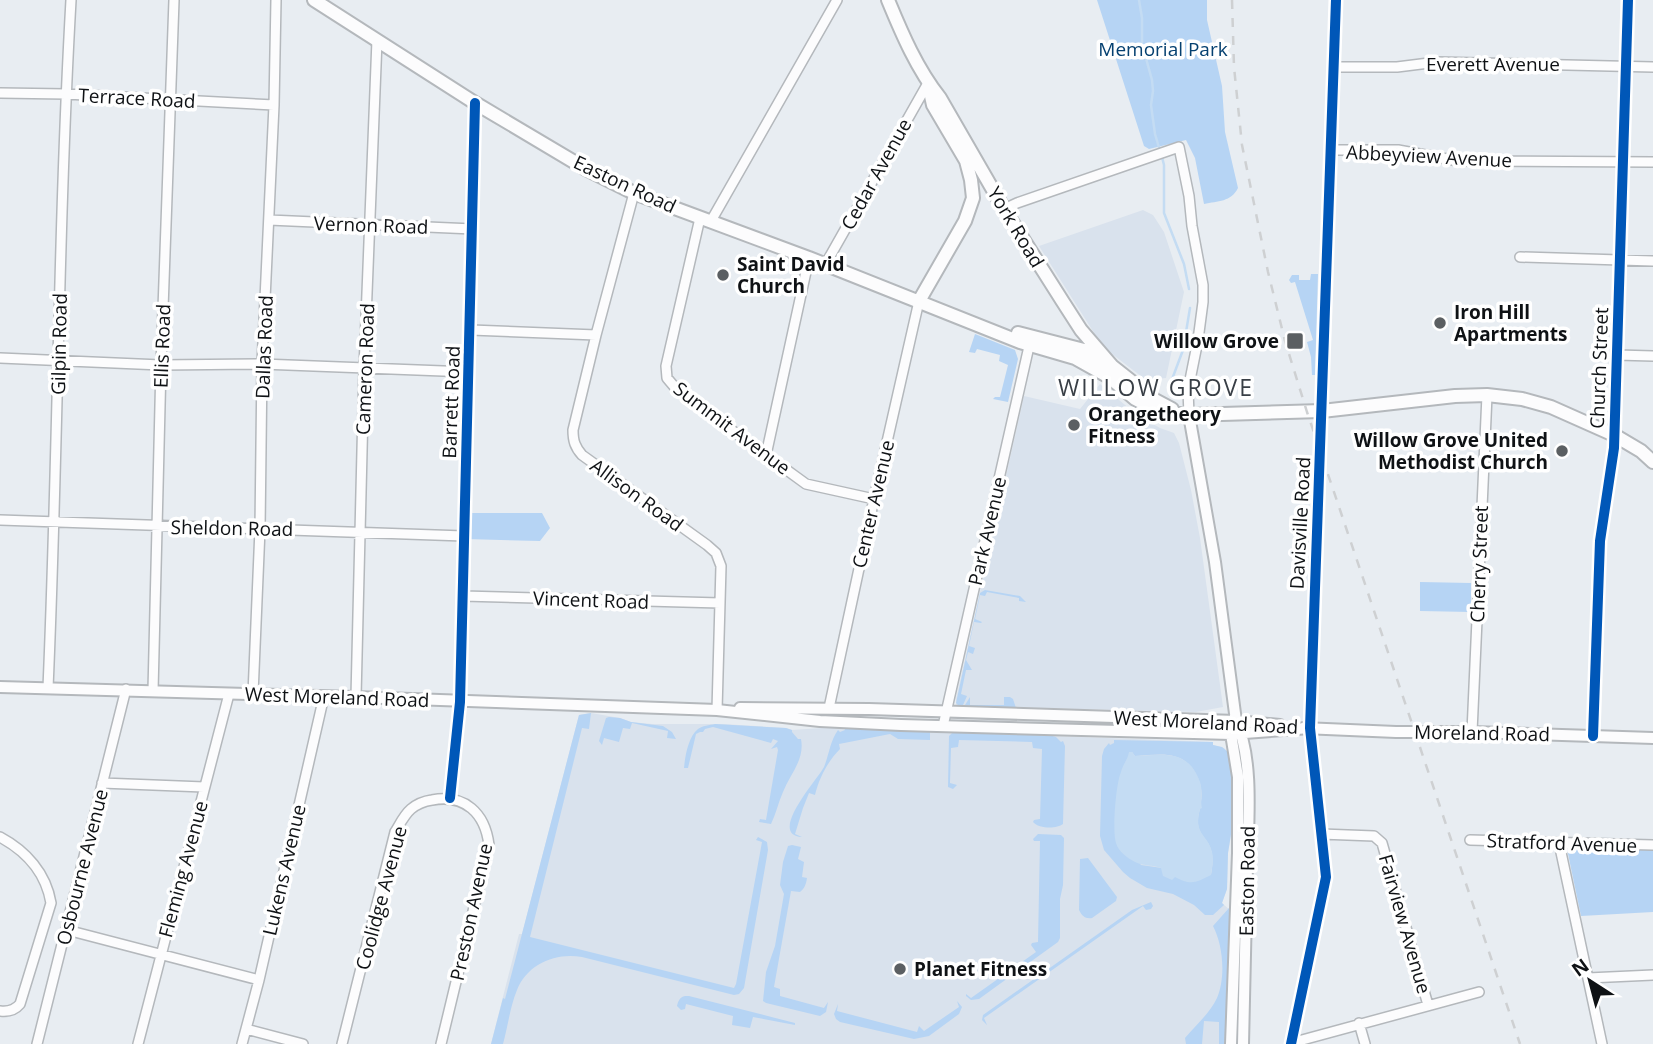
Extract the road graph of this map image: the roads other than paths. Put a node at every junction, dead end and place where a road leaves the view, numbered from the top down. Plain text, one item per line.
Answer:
1 (71, 0) edge
2 (174, 0) edge
3 (276, 0) edge
4 (314, 0) edge
5 (837, 0) edge
6 (888, 0) edge
7 (1336, 0) edge
8 (1628, 0) edge
9 (377, 40) junction
10 (1625, 66) junction
11 (1333, 67) junction
12 (1653, 67) edge
13 (928, 83) junction
14 (0, 93) edge
15 (66, 94) junction
16 (172, 100) junction
17 (475, 103) junction
18 (274, 105) junction
19 (1330, 150) junction
20 (1622, 161) junction
21 (1653, 162) edge
22 (634, 193) junction
23 (1004, 209) junction
24 (705, 219) junction
25 (270, 220) junction
26 (370, 224) junction
27 (473, 229) junction
28 (1520, 257) dead end
29 (809, 258) junction
30 (1620, 260) junction
31 (1653, 261) edge
32 (825, 265) junction
33 (919, 301) junction
34 (471, 330) junction
35 (596, 335) junction
36 (1030, 340) junction
37 (1617, 355) junction
38 (1653, 356) edge
39 (0, 358) edge
40 (59, 360) junction
41 (262, 364) junction
42 (161, 365) junction
43 (1112, 366) junction
44 (364, 369) junction
45 (469, 372) junction
46 (1487, 395) junction
47 (1322, 411) junction
48 (1189, 415) junction
49 (1614, 435) junction
50 (765, 455) junction
51 (1653, 462) edge
52 (874, 499) junction
53 (0, 520) edge
54 (55, 522) junction
55 (157, 526) junction
56 (260, 529) junction
57 (361, 532) junction
58 (464, 536) junction
59 (463, 596) junction
60 (720, 603) junction
61 (0, 687) edge
62 (48, 688) junction
63 (126, 689) junction
64 (152, 691) junction
65 (229, 694) junction
66 (253, 694) junction
67 (324, 696) junction
68 (356, 697) junction
69 (460, 702) junction
70 (829, 708) junction
71 (717, 710) junction
72 (946, 712) junction
73 (1236, 721) junction
74 (943, 726) junction
75 (1310, 728) junction
76 (1472, 732) junction
77 (1236, 734) junction
78 (1593, 736) junction
79 (1653, 738) edge
80 (102, 783) junction
81 (204, 787) junction
82 (450, 798) junction
83 (1321, 834) junction
84 (0, 837) edge
85 (1471, 840) dead end
86 (1559, 842) junction
87 (1653, 845) edge
88 (67, 930) junction
89 (161, 954) junction
90 (1653, 975) edge
91 (1588, 978) junction
92 (259, 980) junction
93 (1479, 992) dead end
94 (1428, 1005) junction
95 (0, 1011) edge
96 (1359, 1023) junction
97 (246, 1030) junction
98 (1291, 1043) edge
99 (37, 1044) edge
100 (138, 1044) edge
101 (242, 1044) edge
102 (303, 1044) edge
103 (342, 1044) edge
104 (441, 1044) edge
105 (1231, 1044) edge
106 (1243, 1044) edge
107 (1365, 1044) edge
108 (1602, 1044) edge

1 - 15 street, Gilpin Road
2 - 16 street, Ellis Road
3 - 18 street, Dallas Road
4 - 9 highway, Easton Road
5 - 24 street, Summit Avenue
6 - 13 highway, York Road
7 - 11 street, Davisville Road
8 - 10 street, Church Street
9 - 17 highway, Easton Road
9 - 26 street, Cameron Road
10 - 11 street, Everett Avenue
10 - 12 street, Everett Avenue
10 - 20 street, Church Street
11 - 19 street, Davisville Road
13 - 23 highway, York Road
13 - 32 street, Cedar Avenue
13 - 33 highway, York Road
14 - 15 street, Terrace Road
15 - 16 street, Terrace Road
15 - 40 street, Gilpin Road
16 - 18 street, Terrace Road
16 - 42 street, Ellis Road
17 - 22 highway, Easton Road
17 - 27 street, Barrett Road
18 - 25 street, Dallas Road
19 - 20 street, Abbeyview Avenue
19 - 47 street, Davisville Road
20 - 21 street, Abbeyview Avenue
20 - 30 street, Church Street
22 - 24 highway, Easton Road
22 - 35 street, Allison Road
23 - 43 highway, York Road
23 - 48 street
24 - 29 highway, Easton Road
24 - 50 street, Summit Avenue
25 - 26 street, Vernon Road
25 - 41 street, Dallas Road
26 - 27 street, Vernon Road
26 - 44 street, Cameron Road
27 - 34 street, Barrett Road
28 - 30 street
29 - 32 highway, Easton Road
29 - 50 street
30 - 31 street
30 - 37 street, Church Street
32 - 33 highway, Easton Road
33 - 36 highway, Easton Road
33 - 52 street, Center Avenue
34 - 35 street
34 - 45 street, Barrett Road
35 - 60 street, Allison Road
36 - 43 highway, Easton Road
36 - 48 highway, Easton Road
36 - 72 street, Park Avenue
37 - 38 street
37 - 49 street, Church Street
39 - 40 street
40 - 42 street
40 - 54 street, Gilpin Road
41 - 42 street
41 - 44 street
41 - 56 street, Dallas Road
42 - 55 street, Ellis Road
43 - 48 highway, Easton Road
44 - 45 street
44 - 57 street, Cameron Road
45 - 58 street, Barrett Road
46 - 47 highway
46 - 49 highway
46 - 76 street, Cherry Street
47 - 48 highway
47 - 75 street, Davisville Road
48 - 73 main road, Easton Road
49 - 51 highway
49 - 78 street, Church Street
50 - 52 street, Summit Avenue
52 - 70 street, Center Avenue
53 - 54 street, Sheldon Road
54 - 55 street, Sheldon Road
54 - 62 street, Gilpin Road
55 - 56 street, Sheldon Road
55 - 64 street, Ellis Road
56 - 57 street, Sheldon Road
56 - 66 street, Dallas Road
57 - 58 street, Sheldon Road
57 - 68 street, Cameron Road
58 - 59 street, Barrett Road
59 - 60 street, Vincent Road
59 - 69 street, Barrett Road
60 - 71 street, Allison Road
61 - 62 main road, West Moreland Road
62 - 63 main road, West Moreland Road
63 - 64 main road, West Moreland Road
63 - 80 street, Osbourne Avenue
64 - 65 main road, West Moreland Road
65 - 66 main road, West Moreland Road
65 - 81 street, Fleming Avenue
66 - 67 main road, West Moreland Road
67 - 68 main road, West Moreland Road
67 - 92 street, Lukens Avenue
68 - 69 main road, West Moreland Road
69 - 71 main road, West Moreland Road
69 - 82 street
70 - 71 main road, West Moreland Road
70 - 72 main road, West Moreland Road
71 - 74 main road, West Moreland Road
72 - 73 main road, West Moreland Road
72 - 74 street, Park Avenue
73 - 75 main road, West Moreland Road
73 - 77 main road, Easton Road
74 - 77 main road, West Moreland Road
75 - 76 main road, Moreland Road
75 - 77 main road, West Moreland Road
75 - 83 street, Davisville Road
76 - 78 main road, Moreland Road
77 - 105 main road, Easton Road
77 - 106 main road, Easton Road
78 - 79 main road, Moreland Road
80 - 81 street
80 - 88 street, Osbourne Avenue
81 - 89 street, Fleming Avenue
82 - 103 street, Coolidge Avenue
82 - 104 street, Preston Avenue
83 - 94 street, Fairview Avenue
83 - 98 street, Davisville Road
84 - 95 street
85 - 86 street, Stratford Avenue
86 - 87 street, Stratford Avenue
86 - 91 street
88 - 89 street
88 - 99 street, Osbourne Avenue
89 - 92 street
89 - 100 street, Fleming Avenue
90 - 91 street
91 - 108 street
92 - 97 street, Lukens Avenue
93 - 94 street
94 - 96 street
96 - 98 street
96 - 107 street
97 - 101 street, Lukens Avenue
97 - 102 street

